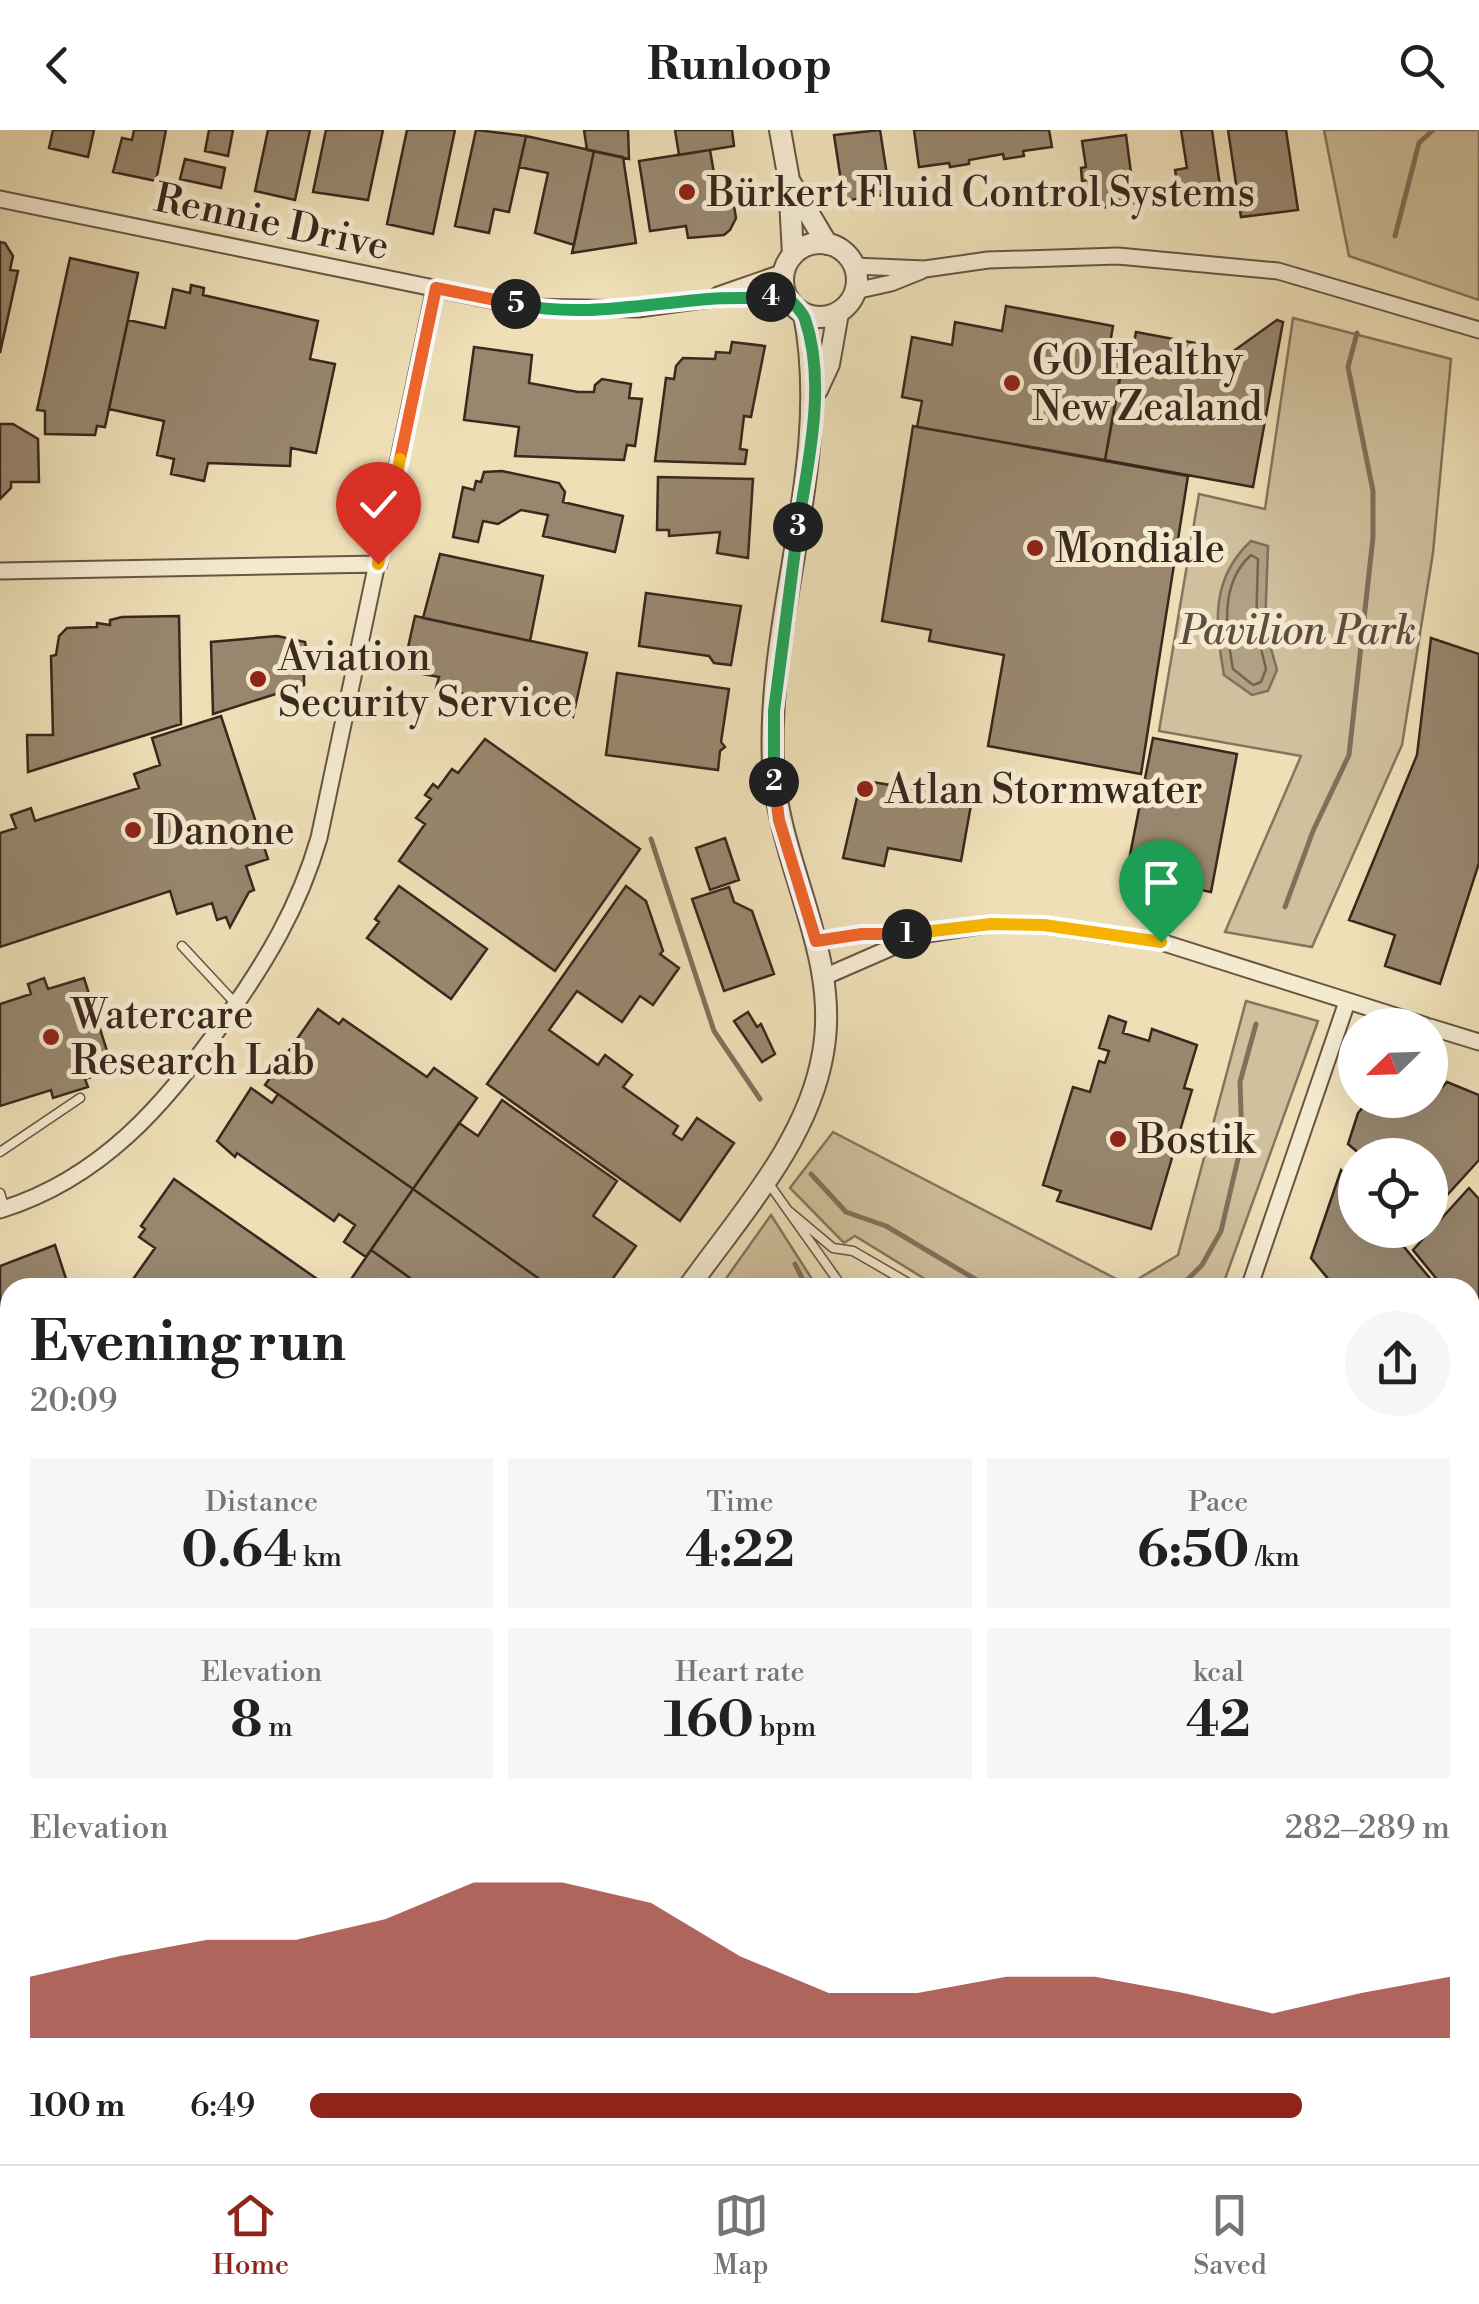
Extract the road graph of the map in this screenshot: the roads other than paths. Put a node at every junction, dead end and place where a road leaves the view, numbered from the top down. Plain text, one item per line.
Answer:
1 (780, 130) edge
2 (789, 180) junction
3 (0, 198) edge
4 (828, 244) junction
5 (789, 264) junction
6 (854, 266) junction
7 (924, 269) junction
8 (436, 288) junction
9 (855, 291) junction
10 (786, 295) junction
11 (710, 299) junction
12 (838, 313) junction
13 (804, 314) junction
14 (1479, 330) edge
15 (814, 397) junction
16 (378, 564) junction
17 (0, 572) edge
18 (922, 935) junction
19 (816, 941) junction
20 (182, 946) dead end
21 (824, 978) junction
22 (1347, 1002) junction
23 (236, 1004) junction
24 (1367, 1008) edge
25 (1448, 1032) edge
26 (1479, 1042) edge
27 (80, 1098) dead end
28 (0, 1152) edge
29 (765, 1179) junction
30 (2, 1204) edge
31 (790, 1212) junction
32 (695, 1278) edge
33 (835, 1278) edge
34 (899, 1278) edge
35 (1252, 1278) edge

1 - 2 street
2 - 4 street
2 - 5 street
3 - 8 street, Rennie Drive
4 - 5 street
4 - 6 street
5 - 10 street
5 - 11 street, Rennie Drive
6 - 7 street
6 - 9 street
7 - 9 street
7 - 14 street
8 - 11 street, Rennie Drive
8 - 16 street
9 - 12 street
10 - 11 street, Rennie Drive
10 - 13 street
12 - 13 street
12 - 15 street
13 - 15 street
15 - 19 street
16 - 17 street
16 - 23 street
18 - 19 street
18 - 21 street
18 - 22 street
19 - 21 street
20 - 23 lane
21 - 29 street
22 - 24 street
22 - 35 street
23 - 30 street
25 - 26 street
27 - 28 lane
29 - 31 lane
29 - 32 street
31 - 33 lane
31 - 34 lane

